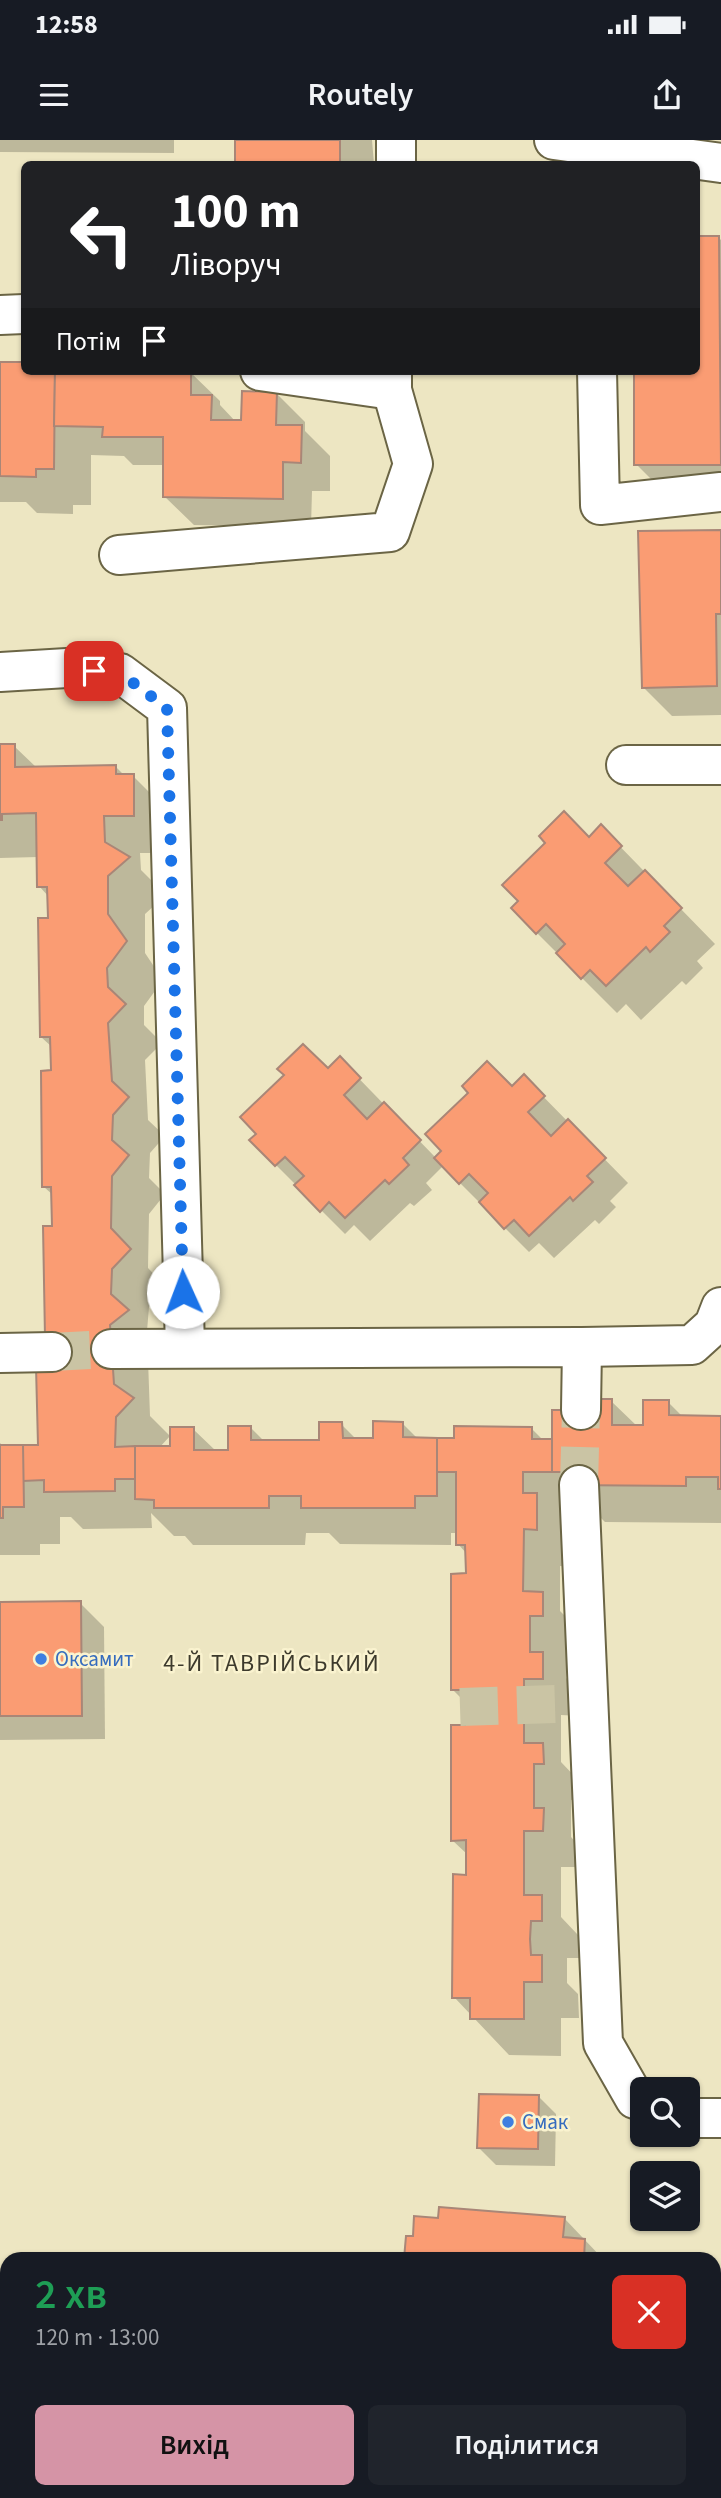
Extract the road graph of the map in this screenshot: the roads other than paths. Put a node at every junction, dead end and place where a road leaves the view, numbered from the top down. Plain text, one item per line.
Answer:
1 (396, 140) edge
2 (554, 140) edge
3 (592, 155) edge
4 (396, 161) edge
5 (689, 161) edge
6 (700, 162) edge
7 (721, 163) edge
8 (21, 314) edge
9 (0, 315) edge
10 (319, 375) edge
11 (597, 375) edge
12 (392, 380) edge
13 (721, 492) edge
14 (119, 555) dead end
15 (0, 672) edge
16 (626, 765) dead end
17 (721, 765) edge
18 (721, 1307) edge
19 (185, 1347) junction
20 (582, 1347) junction
21 (111, 1349) tunnel mouth
22 (52, 1352) tunnel mouth
23 (0, 1353) edge
24 (581, 1410) tunnel mouth
25 (579, 1485) tunnel mouth
26 (630, 2090) edge
27 (700, 2118) edge
28 (721, 2118) edge

1 - 4 lane
2 - 3 lane
3 - 5 lane
6 - 7 lane
8 - 9 lane
10 - 12 lane
11 - 13 lane
12 - 14 lane
15 - 19 lane
16 - 17 lane
18 - 20 lane
19 - 20 lane
19 - 21 lane
20 - 24 lane
22 - 23 lane
25 - 26 lane
27 - 28 lane

